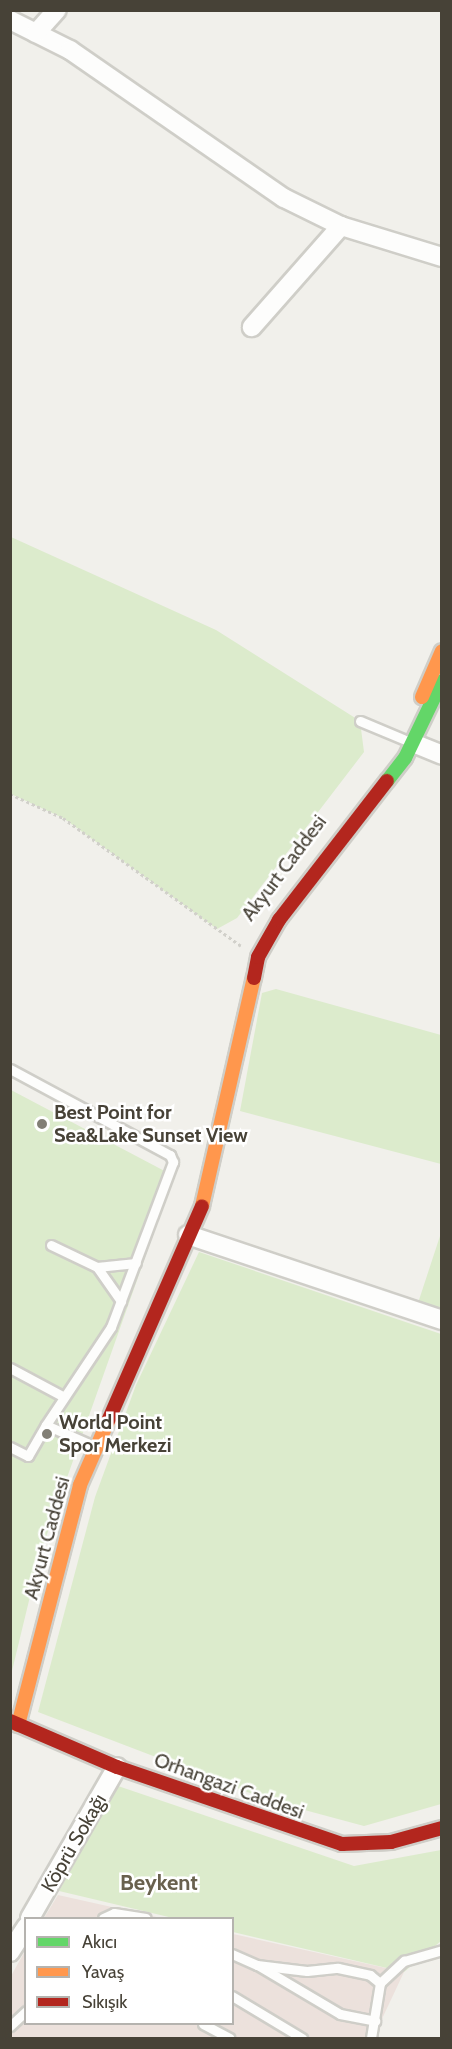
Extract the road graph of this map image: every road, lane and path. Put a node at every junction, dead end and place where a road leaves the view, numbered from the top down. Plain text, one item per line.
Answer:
1 (57, 10) edge
2 (10, 20) edge
3 (36, 33) junction
4 (340, 226) junction
5 (441, 257) edge
6 (252, 327) dead end
7 (441, 651) edge
8 (441, 681) edge
9 (360, 721) dead end
10 (408, 741) junction
11 (441, 755) edge
12 (10, 794) edge
13 (249, 953) junction
14 (10, 1069) edge
15 (188, 1235) junction
16 (51, 1245) dead end
17 (136, 1263) junction
18 (97, 1268) junction
19 (121, 1301) junction
20 (441, 1320) edge
21 (10, 1368) edge
22 (64, 1397) junction
23 (46, 1425) junction
24 (10, 1447) edge
25 (96, 1447) junction
26 (14, 1723) edge
27 (117, 1767) junction
28 (441, 1828) edge
29 (31, 1917) edge
30 (105, 1917) edge
31 (140, 1917) edge
32 (24, 1930) edge
33 (441, 1950) edge
34 (10, 1952) edge
35 (234, 1955) edge
36 (257, 1965) junction
37 (380, 1983) junction
38 (234, 1997) edge
39 (24, 2012) edge
40 (375, 2021) junction
41 (205, 2025) edge
42 (10, 2026) edge
43 (229, 2038) edge
44 (302, 2038) edge
45 (371, 2038) edge

1 - 3 street
2 - 3 street
3 - 4 street
4 - 5 street
4 - 6 street
7 - 10 street, Akyurt Caddesi
8 - 10 street, Akyurt Caddesi
9 - 10 lane
10 - 11 street
10 - 13 street, Akyurt Caddesi
10 - 15 street, Akyurt Caddesi
12 - 13 path
13 - 15 street, Akyurt Caddesi
14 - 17 lane
15 - 20 street
15 - 25 street, Akyurt Caddesi
16 - 18 lane
17 - 18 lane
17 - 19 lane
18 - 19 lane
19 - 22 lane
21 - 22 lane
22 - 23 lane
23 - 24 lane
23 - 25 lane
25 - 26 street, Akyurt Caddesi
26 - 27 street, Orhangazi Caddesi
27 - 28 street, Orhangazi Caddesi
27 - 29 street, Köprü Sokağı
30 - 31 lane
32 - 34 street
33 - 37 lane
35 - 36 lane
36 - 37 lane
36 - 40 lane
37 - 40 lane
38 - 44 lane
39 - 42 lane
40 - 45 lane
41 - 43 lane

